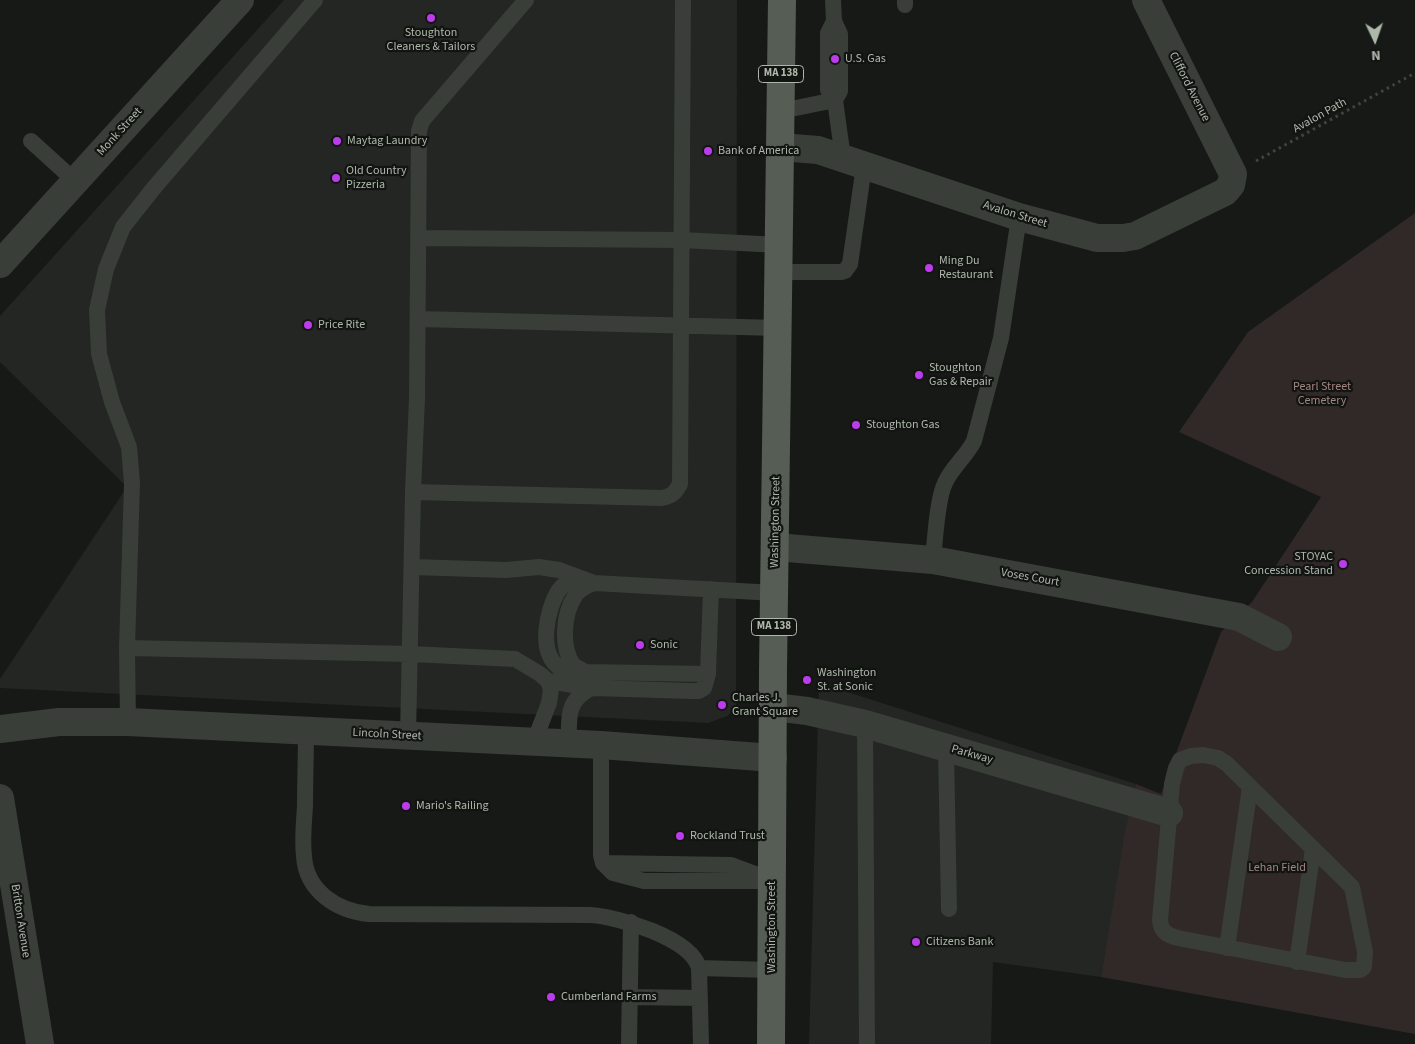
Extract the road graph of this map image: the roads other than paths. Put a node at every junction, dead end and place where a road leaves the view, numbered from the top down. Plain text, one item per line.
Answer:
1 (240, 0) edge
2 (315, 0) edge
3 (683, 0) edge
4 (782, 0) edge
5 (833, 0) edge
6 (1146, 0) edge
7 (524, 1) edge
8 (835, 100) junction
9 (781, 111) junction
10 (31, 141) dead end
11 (780, 147) junction
12 (854, 162) junction
13 (1233, 174) joint
14 (75, 181) junction
15 (1020, 217) junction
16 (418, 238) junction
17 (682, 240) junction
18 (780, 245) junction
19 (0, 264) edge
20 (779, 272) junction
21 (418, 319) junction
22 (682, 325) junction
23 (779, 328) junction
24 (413, 492) junction
25 (775, 547) junction
26 (933, 560) junction
27 (412, 567) junction
28 (587, 580) junction
29 (711, 589) junction
30 (775, 593) junction
31 (1278, 637) dead end
32 (127, 648) junction
33 (411, 654) junction
34 (708, 674) junction
35 (548, 682) junction
36 (592, 688) junction
37 (774, 707) junction
38 (128, 722) junction
39 (865, 724) junction
40 (0, 729) edge
41 (306, 730) junction
42 (408, 736) junction
43 (534, 742) junction
44 (569, 745) junction
45 (601, 746) junction
46 (946, 748) junction
47 (773, 758) junction
48 (1250, 787) junction
49 (0, 798) edge
50 (1169, 813) junction
51 (1313, 849) junction
52 (772, 881) junction
53 (949, 909) dead end
54 (630, 922) junction
55 (1228, 948) junction
56 (1297, 962) junction
57 (699, 968) junction
58 (771, 970) junction
59 (630, 997) junction
60 (700, 998) junction
61 (40, 1044) edge
62 (629, 1044) edge
63 (701, 1044) edge
64 (771, 1044) edge
65 (868, 1044) edge

1 - 14 street, Monk Street
2 - 32 lane
3 - 17 lane
4 - 9 main road, Washington Street / MA 138
5 - 8 lane
6 - 13 street, Clifford Avenue
7 - 16 lane
8 - 9 lane
8 - 12 lane
9 - 11 main road, Washington Street / MA 138
10 - 14 lane
11 - 12 street, Avalon Street
11 - 18 main road, Washington Street / MA 138
12 - 15 street, Avalon Street
12 - 20 lane
13 - 15 street, Avalon Street
14 - 19 street, Monk Street
15 - 26 lane
16 - 17 lane
16 - 21 lane
17 - 18 lane
17 - 22 lane
18 - 20 main road, Washington Street / MA 138
20 - 23 main road, Washington Street / MA 138
21 - 22 lane
21 - 24 lane
22 - 23 lane
22 - 24 lane
23 - 25 main road, Washington Street / MA 138
24 - 27 lane
25 - 26 street, Voses Court
25 - 30 main road, Washington Street / MA 138
26 - 31 street, Voses Court
27 - 28 lane
27 - 33 lane
28 - 29 lane
28 - 34 lane
29 - 30 lane
29 - 34 lane
30 - 37 main road, Washington Street / MA 138
32 - 33 lane
32 - 38 lane
33 - 35 lane
33 - 42 lane
34 - 36 lane
35 - 36 lane
35 - 43 lane
36 - 44 lane
37 - 39 street, Parkway
37 - 47 main road, Washington Street / MA 138
38 - 40 street, Lincoln Street
38 - 41 street, Lincoln Street
39 - 46 street, Parkway
39 - 65 lane
41 - 42 street, Lincoln Street
41 - 54 lane
42 - 43 street, Lincoln Street
43 - 44 street, Lincoln Street
44 - 45 street, Lincoln Street
45 - 47 street, Lincoln Street
45 - 52 lane
46 - 50 street, Parkway
46 - 53 lane
47 - 52 main road, Washington Street / MA 138
48 - 50 lane
48 - 51 lane
48 - 55 lane
49 - 61 street, Britton Avenue
50 - 55 lane
51 - 56 lane
51 - 56 lane
52 - 58 main road, Washington Street / MA 138
54 - 57 lane
54 - 59 lane
55 - 56 lane
57 - 58 lane
57 - 60 lane
58 - 64 main road, Washington Street / MA 138
59 - 60 lane
59 - 62 lane
60 - 63 lane

